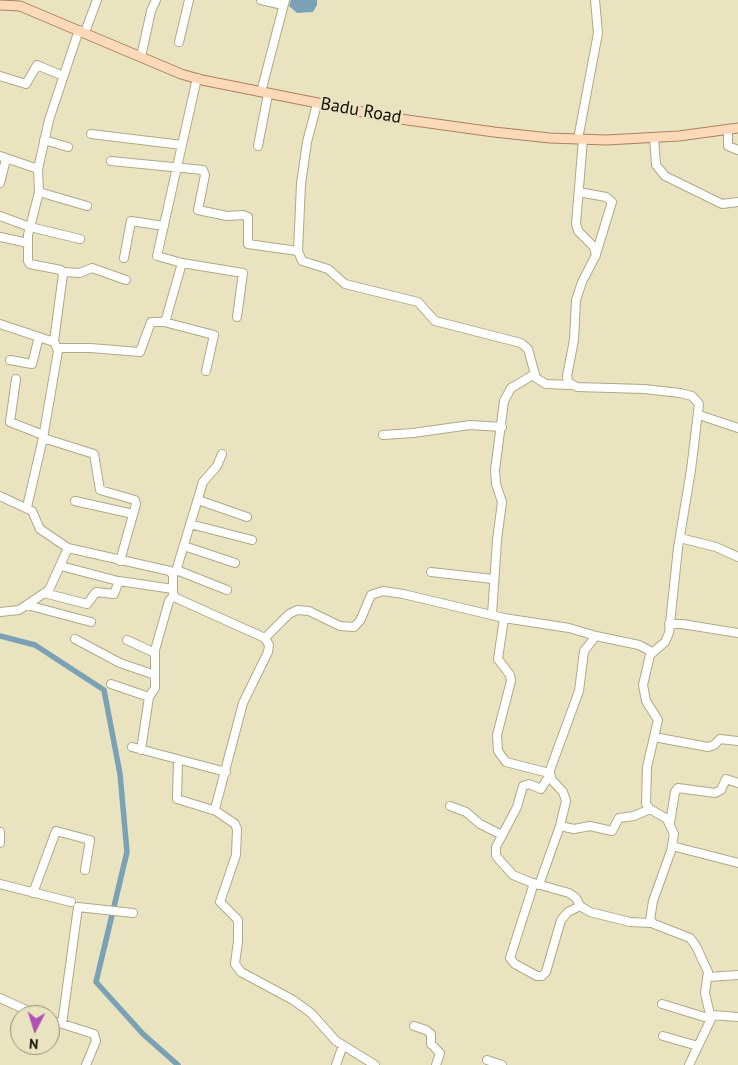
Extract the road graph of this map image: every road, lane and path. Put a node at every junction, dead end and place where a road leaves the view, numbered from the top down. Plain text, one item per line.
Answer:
1 (97, 0) edge
2 (156, 0) edge
3 (189, 0) edge
4 (260, 0) edge
5 (595, 0) edge
6 (21, 3) edge
7 (284, 3) edge
8 (0, 5) edge
9 (82, 31) junction
10 (180, 42) dead end
11 (141, 56) junction
12 (0, 76) edge
13 (63, 76) junction
14 (197, 78) junction
15 (264, 93) junction
16 (317, 104) junction
17 (738, 128) edge
18 (728, 130) junction
19 (91, 134) dead end
20 (654, 137) junction
21 (581, 139) junction
22 (44, 140) junction
23 (182, 145) junction
24 (258, 146) dead end
25 (68, 147) dead end
26 (738, 150) edge
27 (3, 158) edge
28 (111, 161) dead end
29 (177, 167) junction
30 (38, 169) junction
31 (0, 183) edge
32 (39, 192) junction
33 (579, 192) junction
34 (738, 202) edge
35 (87, 206) dead end
36 (0, 216) edge
37 (164, 226) junction
38 (30, 227) junction
39 (0, 237) edge
40 (80, 239) dead end
41 (28, 243) junction
42 (298, 251) junction
43 (596, 255) junction
44 (124, 258) dead end
45 (182, 263) junction
46 (63, 272) junction
47 (126, 280) dead end
48 (237, 317) dead end
49 (164, 322) junction
50 (0, 324) edge
51 (39, 337) junction
52 (56, 345) junction
53 (10, 360) dead end
54 (206, 371) dead end
55 (533, 375) junction
56 (16, 379) dead end
57 (570, 385) junction
58 (699, 415) junction
59 (502, 427) junction
60 (738, 428) edge
61 (383, 435) dead end
62 (43, 437) junction
63 (222, 454) dead end
64 (0, 496) edge
65 (198, 500) junction
66 (75, 501) dead end
67 (27, 507) junction
68 (133, 514) junction
69 (246, 517) dead end
70 (190, 524) junction
71 (680, 538) junction
72 (252, 540) dead end
73 (184, 546) junction
74 (68, 548) junction
75 (738, 557) edge
76 (120, 561) junction
77 (235, 563) dead end
78 (60, 566) junction
79 (174, 572) junction
80 (431, 572) dead end
81 (494, 579) junction
82 (118, 581) junction
83 (227, 590) dead end
84 (173, 592) junction
85 (44, 593) junction
86 (27, 605) junction
87 (0, 612) edge
88 (492, 615) junction
89 (504, 618) junction
90 (91, 622) dead end
91 (670, 624) junction
92 (738, 633) edge
93 (596, 636) junction
94 (265, 638) junction
95 (75, 639) dead end
96 (127, 640) dead end
97 (652, 652) junction
98 (155, 653) junction
99 (155, 675) junction
100 (111, 684) dead end
101 (149, 697) junction
102 (654, 737) junction
103 (738, 741) edge
104 (132, 747) dead end
105 (141, 750) junction
106 (178, 760) junction
107 (226, 772) junction
108 (549, 774) junction
109 (738, 783) edge
110 (450, 806) dead end
111 (650, 809) junction
112 (216, 811) junction
113 (670, 823) junction
114 (560, 826) junction
115 (0, 832) edge
116 (502, 835) junction
117 (0, 843) edge
118 (672, 846) junction
119 (738, 862) edge
120 (85, 870) dead end
121 (0, 884) edge
122 (536, 884) junction
123 (33, 892) junction
124 (71, 902) dead end
125 (580, 906) junction
126 (133, 913) dead end
127 (651, 923) junction
128 (738, 975) edge
129 (708, 977) junction
130 (0, 998) edge
131 (662, 1004) dead end
132 (15, 1005) edge
133 (711, 1017) junction
134 (738, 1017) edge
135 (62, 1024) joint
136 (414, 1026) dead end
137 (663, 1036) dead end
138 (344, 1045) junction
139 (698, 1046) junction
140 (491, 1051) dead end
141 (486, 1063) edge
142 (86, 1065) edge
143 (336, 1065) edge
144 (375, 1065) edge
145 (436, 1065) edge
146 (502, 1065) edge
147 (689, 1065) edge

1 - 9 street
2 - 11 street
3 - 10 street
4 - 7 street
5 - 21 street
6 - 8 main road, Badu Road
6 - 9 main road, Badu Road
7 - 15 street
9 - 11 main road, Badu Road
9 - 13 street
11 - 14 main road, Badu Road
12 - 13 street
13 - 22 street
14 - 15 main road, Badu Road
14 - 23 street
15 - 16 main road, Badu Road
15 - 24 street
16 - 21 main road, Badu Road
16 - 42 street
17 - 18 main road, Badu Road
18 - 20 main road, Badu Road
18 - 26 street
19 - 23 street
20 - 21 main road, Badu Road
20 - 34 street
21 - 33 street
22 - 25 street
22 - 30 street
23 - 29 street
27 - 30 street
27 - 31 street
28 - 29 street
29 - 37 street
29 - 42 street
30 - 32 street
32 - 35 street
32 - 38 street
33 - 43 street
33 - 43 street
36 - 38 street
37 - 44 street
37 - 45 street
38 - 40 street
38 - 41 street
39 - 41 street
41 - 46 street
42 - 55 street
43 - 57 street
45 - 48 street
45 - 49 street
46 - 47 street
46 - 52 street
49 - 52 street
49 - 54 street
50 - 51 street
51 - 52 street
51 - 53 street
52 - 62 street
55 - 57 street
55 - 59 street
56 - 62 street
57 - 58 street
58 - 60 street
58 - 71 street
59 - 61 street
59 - 81 street
62 - 67 street
62 - 68 street
63 - 65 street
64 - 67 street
65 - 69 street
65 - 70 street
66 - 68 street
67 - 74 street
68 - 76 street
70 - 72 street
70 - 73 street
71 - 75 street
71 - 91 street
73 - 77 street
73 - 79 street
74 - 76 street
74 - 78 street
76 - 79 street
78 - 82 street
78 - 85 street
79 - 83 street
79 - 84 street
80 - 81 street
81 - 88 street
82 - 84 street
82 - 85 street
84 - 94 street
84 - 98 street
85 - 86 street
86 - 87 street
86 - 90 street
88 - 89 street
88 - 94 street
89 - 93 street
89 - 108 street
91 - 92 street
91 - 97 street
93 - 97 street
93 - 108 street
94 - 107 street
95 - 99 street
96 - 98 street
97 - 102 street
98 - 99 street
99 - 101 street
100 - 101 street
101 - 105 street
102 - 103 street
102 - 111 street
104 - 105 street
105 - 106 street
106 - 107 street
106 - 112 street
107 - 112 street
108 - 114 street
108 - 116 street
109 - 113 street
110 - 116 street
111 - 113 street
111 - 114 street
112 - 138 street
113 - 118 street
114 - 122 street
115 - 117 street
116 - 122 street
118 - 119 street
118 - 127 street
120 - 123 street
121 - 123 street
122 - 125 street
122 - 125 street
123 - 124 street
125 - 127 street
126 - 135 street
127 - 129 street
128 - 129 street
129 - 133 street
130 - 132 street
131 - 133 street
133 - 134 street
133 - 139 street
135 - 142 street
136 - 145 street
137 - 139 street
138 - 143 street
138 - 144 street
139 - 147 street
140 - 141 street
141 - 146 street

